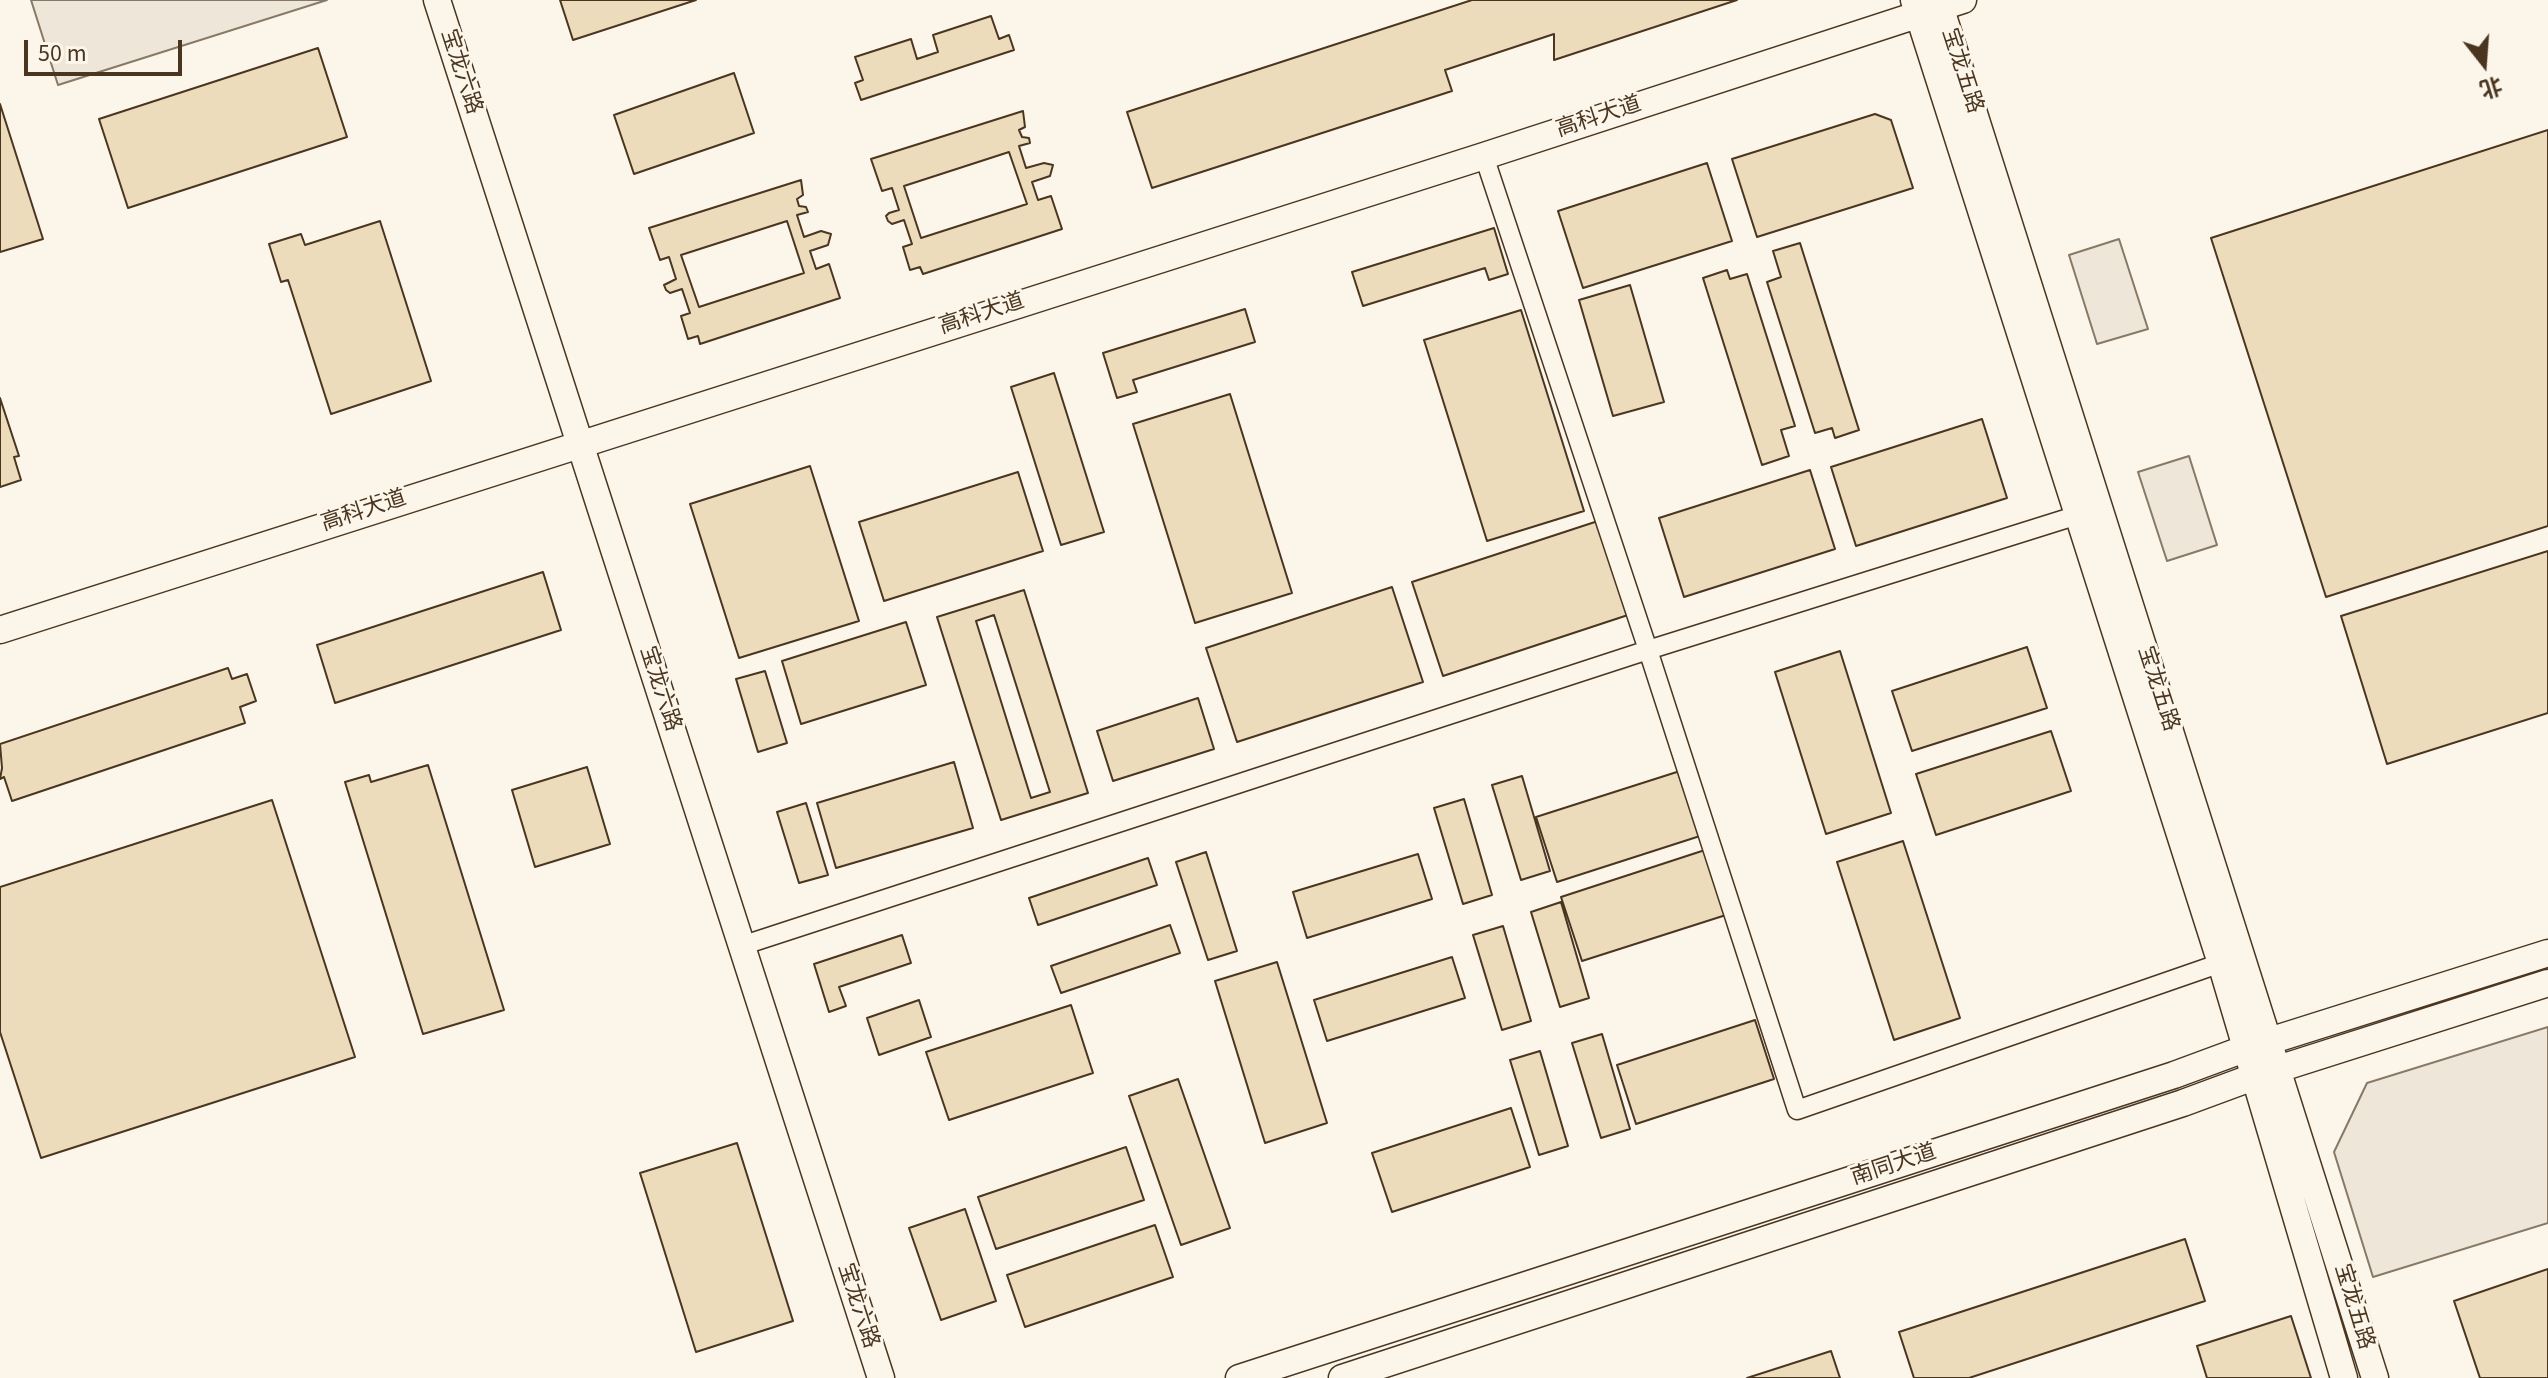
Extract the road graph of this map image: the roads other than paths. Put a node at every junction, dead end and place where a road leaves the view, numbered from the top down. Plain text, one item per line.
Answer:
1 (437, 0) edge
2 (1935, 4) edge
3 (1484, 156) junction
4 (579, 443) junction
5 (2078, 515) junction
6 (0, 630) edge
7 (1648, 650) junction
8 (741, 946) junction
9 (2548, 953) edge
10 (2221, 963) junction
11 (2548, 983) edge
12 (2258, 1045) junction
13 (2267, 1073) junction
14 (881, 1378) edge
15 (1239, 1378) edge
16 (1342, 1378) edge
17 (2344, 1378) edge
18 (2375, 1378) edge

1 - 4 street, 宝龙六路
2 - 3 street, 高科大道
2 - 5 street, 宝龙五路
2 - 12 street, 宝龙五路
3 - 4 street, 高科大道
3 - 7 street
4 - 6 street, 高科大道
4 - 8 street, 宝龙六路
5 - 7 street
5 - 10 street, 宝龙五路
7 - 8 street
7 - 10 street
8 - 14 street, 宝龙六路
9 - 12 street, 南同大道
10 - 12 street, 宝龙五路
11 - 13 street, 南同大道
12 - 13 street, 宝龙五路
12 - 15 street, 南同大道
13 - 16 street, 南同大道
13 - 17 street, 宝龙五路
13 - 18 street, 宝龙五路

